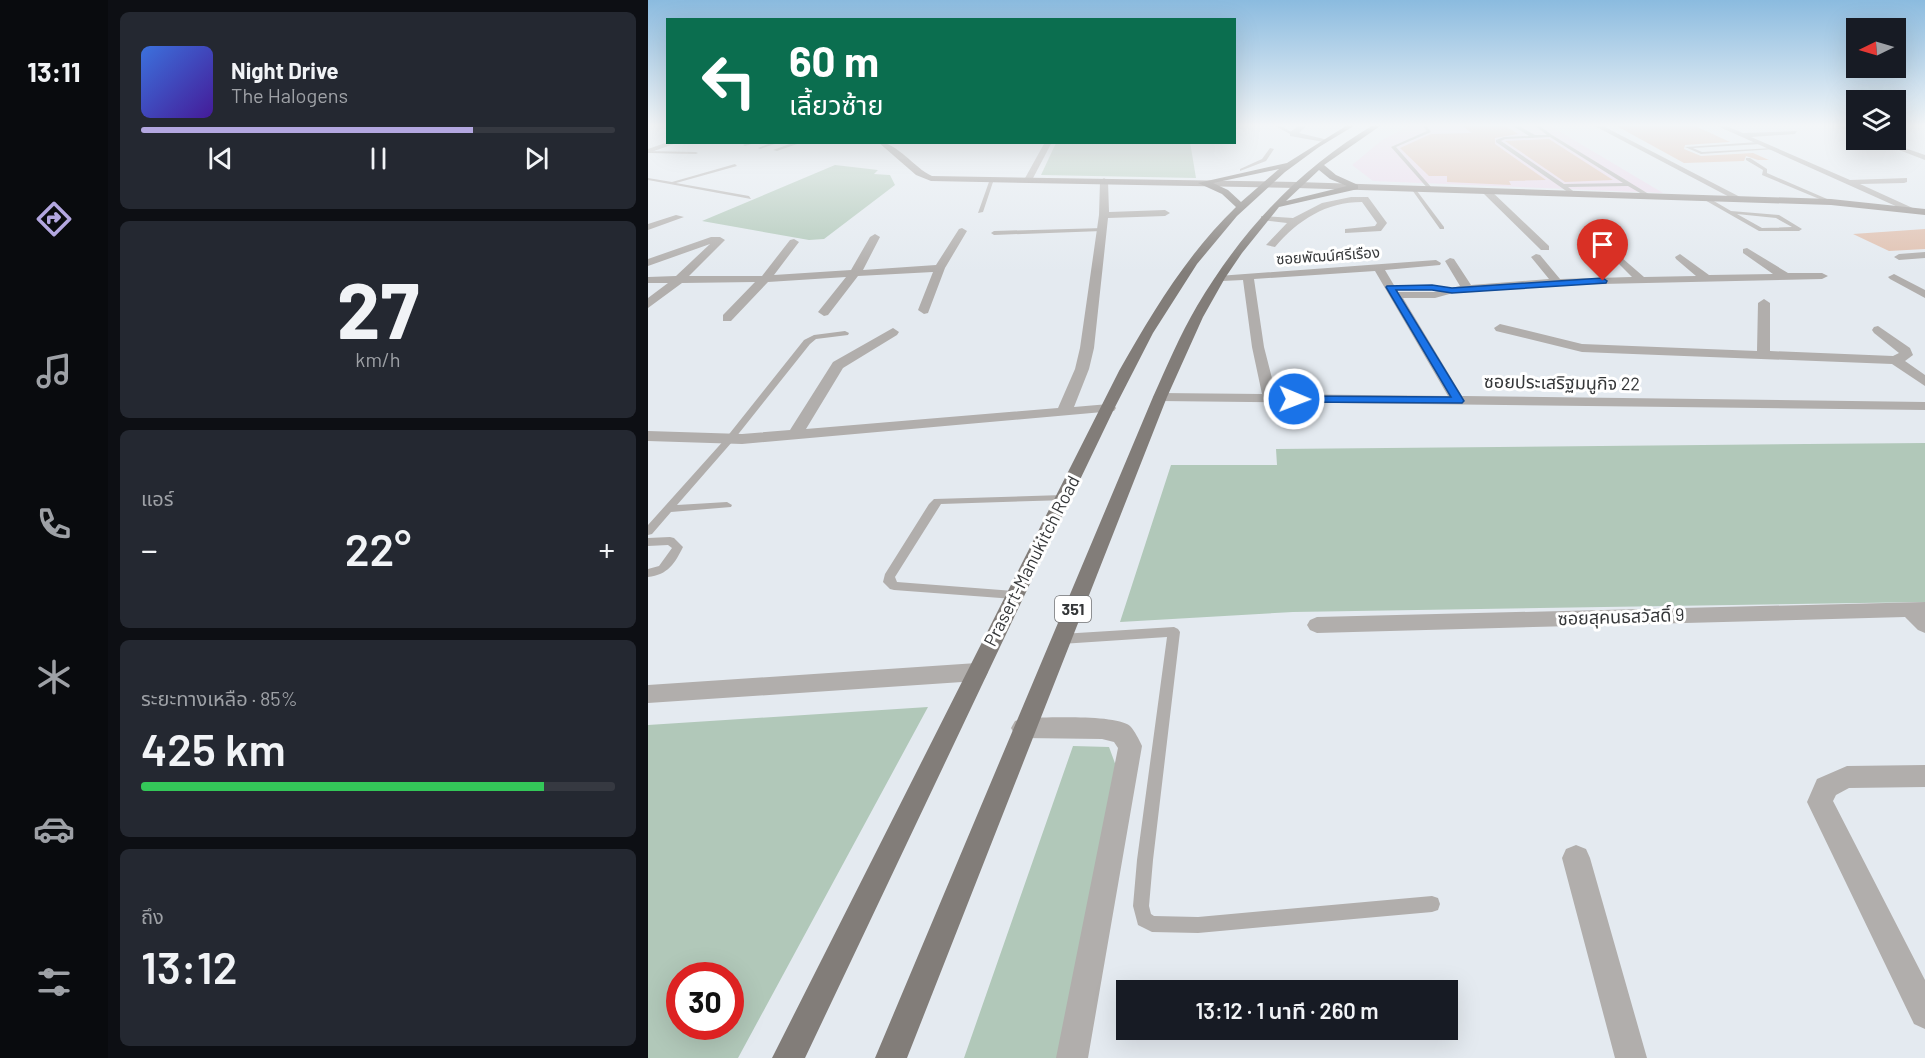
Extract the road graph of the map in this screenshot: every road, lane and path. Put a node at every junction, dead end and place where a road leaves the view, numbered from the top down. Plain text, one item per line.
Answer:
1 (705, 173) edge
2 (922, 173) edge
3 (1032, 173) edge
4 (1251, 173) edge
5 (1279, 173) edge
6 (1309, 173) edge
7 (1328, 173) edge
8 (1416, 173) edge
9 (1545, 173) edge
10 (1612, 173) edge
11 (1689, 173) edge
12 (1764, 173) edge
13 (1828, 173) edge
14 (1776, 176) dead end
15 (648, 179) edge
16 (992, 179) junction
17 (1028, 180) junction
18 (1904, 180) dead end
19 (1104, 181) junction
20 (1848, 182) junction
21 (671, 183) junction
22 (1202, 183) junction
23 (1266, 184) junction
24 (1629, 184) junction
25 (1297, 185) junction
26 (1563, 186) junction
27 (1355, 187) junction
28 (1799, 187) junction
29 (1412, 189) junction
30 (1430, 189) junction
31 (1486, 191) junction
32 (1574, 194) junction
33 (1650, 196) junction
34 (749, 198) dead end
35 (1705, 198) junction
36 (1740, 200) junction
37 (1831, 202) junction
38 (1241, 208) junction
39 (1912, 210) junction
40 (980, 212) dead end
41 (1728, 212) junction
42 (1925, 212) edge
43 (1165, 213) dead end
44 (1104, 215) junction
45 (679, 217) dead end
46 (1295, 220) junction
47 (1259, 222) junction
48 (648, 227) edge
49 (1442, 228) dead end
50 (1102, 229) junction
51 (962, 231) dead end
52 (1348, 231) dead end
53 (994, 233) dead end
54 (875, 237) dead end
55 (794, 243) dead end
56 (1271, 245) dead end
57 (1545, 248) dead end
58 (1747, 251) dead end
59 (1614, 254) dead end
60 (1925, 255) edge
61 (1536, 257) dead end
62 (1680, 257) dead end
63 (1899, 257) dead end
64 (1450, 261) dead end
65 (648, 263) edge
66 (1436, 263) dead end
67 (1378, 267) junction
68 (940, 268) junction
69 (856, 272) junction
70 (1248, 276) junction
71 (1784, 276) junction
72 (1822, 276) dead end
73 (1751, 277) junction
74 (1894, 277) dead end
75 (1222, 278) junction
76 (1706, 278) junction
77 (680, 279) junction
78 (765, 279) junction
79 (1658, 279) junction
80 (648, 280) edge
81 (1641, 280) junction
82 (1561, 282) junction
83 (1468, 289) junction
84 (1769, 290) dead end
85 (1392, 291) junction
86 (1671, 291) dead end
87 (1576, 295) dead end
88 (1925, 295) edge
89 (1764, 303) dead end
90 (648, 304) edge
91 (924, 310) dead end
92 (824, 312) dead end
93 (727, 318) dead end
94 (1500, 328) dead end
95 (1878, 330) dead end
96 (893, 332) dead end
97 (845, 333) dead end
98 (1763, 355) junction
99 (1895, 360) junction
100 (1925, 382) edge
101 (1160, 397) junction
102 (1270, 399) junction
103 (1458, 401) junction
104 (1925, 406) edge
105 (1109, 408) junction
106 (1064, 412) junction
107 (796, 433) junction
108 (648, 436) edge
109 (729, 440) junction
110 (1063, 498) junction
111 (727, 505) dead end
112 (669, 509) junction
113 (648, 532) edge
114 (648, 542) edge
115 (648, 573) edge
116 (1014, 595) junction
117 (1917, 609) edge
118 (1317, 625) dead end
119 (1925, 626) edge
120 (1060, 639) junction
121 (977, 672) junction
122 (648, 694) edge
123 (1023, 728) junction
124 (1925, 776) edge
125 (1576, 858) dead end
126 (1432, 904) dead end
127 (1923, 1006) edge
128 (788, 1058) edge
129 (891, 1058) edge
130 (1072, 1058) edge
131 (1631, 1058) edge

1 - 21 lane
2 - 16 main road
3 - 17 street
4 - 22 main road
5 - 23 main road, Prasert-Manukitch Road
6 - 25 main road, 351
7 - 27 main road
8 - 30 lane
9 - 26 lane
10 - 24 lane
11 - 36 street
12 - 28 lane
13 - 20 street
14 - 28 lane
15 - 21 lane
16 - 17 main road
16 - 40 lane
17 - 19 main road
18 - 20 street
19 - 22 main road
19 - 44 street
20 - 39 street
21 - 34 lane
22 - 23 main road
22 - 38 main road
23 - 25 main road
23 - 38 main road, Prasert-Manukitch Road
24 - 26 lane
24 - 33 lane
25 - 27 main road
25 - 47 main road, 351
26 - 32 lane
27 - 29 main road
27 - 47 main road
28 - 37 lane
29 - 30 main road
29 - 49 lane
30 - 31 main road
31 - 32 main road
31 - 57 street
32 - 33 main road
33 - 35 main road
35 - 36 main road
35 - 41 lane
36 - 37 main road
37 - 39 main road
38 - 105 main road, Prasert-Manukitch Road
39 - 42 main road
41 - 41 lane
43 - 44 street
44 - 50 street
45 - 48 street
46 - 47 street
46 - 52 street
46 - 56 street
47 - 75 main road, 351
50 - 53 lane
50 - 106 street
51 - 68 street
54 - 69 street
55 - 78 street
58 - 71 street
59 - 81 street
60 - 63 street
61 - 82 street
62 - 76 street
64 - 83 street
65 - 77 street
66 - 67 street, ซอยพัฒน์ศรีเรือง
67 - 70 street, ซอยพัฒน์ศรีเรือง
67 - 85 street
68 - 69 street
68 - 91 street
69 - 78 street
69 - 92 street
70 - 75 street, ซอยพัฒน์ศรีเรือง
70 - 102 street
71 - 72 street
71 - 73 street
73 - 76 street
73 - 84 street
74 - 88 street
75 - 101 main road, 351
76 - 79 street
77 - 78 street
77 - 80 street
77 - 90 street
78 - 93 street
79 - 81 street
79 - 86 street
81 - 82 street
82 - 83 street
82 - 87 street
83 - 85 street
85 - 103 street
89 - 98 street
94 - 98 street
95 - 99 street
96 - 107 street
97 - 109 lane
98 - 99 street
99 - 100 street
101 - 102 street, ซอยประเสริฐมนูกิจ 22
101 - 120 main road, 351
102 - 103 street, ซอยประเสริฐมนูกิจ 22
103 - 104 street, ซอยประเสริฐมนูกิจ 22
105 - 106 street
105 - 110 main road, Prasert-Manukitch Road
106 - 107 street
107 - 109 street
108 - 109 street
109 - 112 lane
110 - 116 main road, Prasert-Manukitch Road
110 - 116 lane
111 - 112 lane
112 - 113 lane
114 - 115 lane
116 - 121 main road, Prasert-Manukitch Road
117 - 118 street, ซอยสุคนธสวัสดิ์ 9
117 - 119 street
120 - 123 main road, 351
120 - 126 lane
121 - 122 street
121 - 128 main road, Prasert-Manukitch Road
123 - 129 main road, 351
123 - 130 street
124 - 127 street
125 - 131 street

